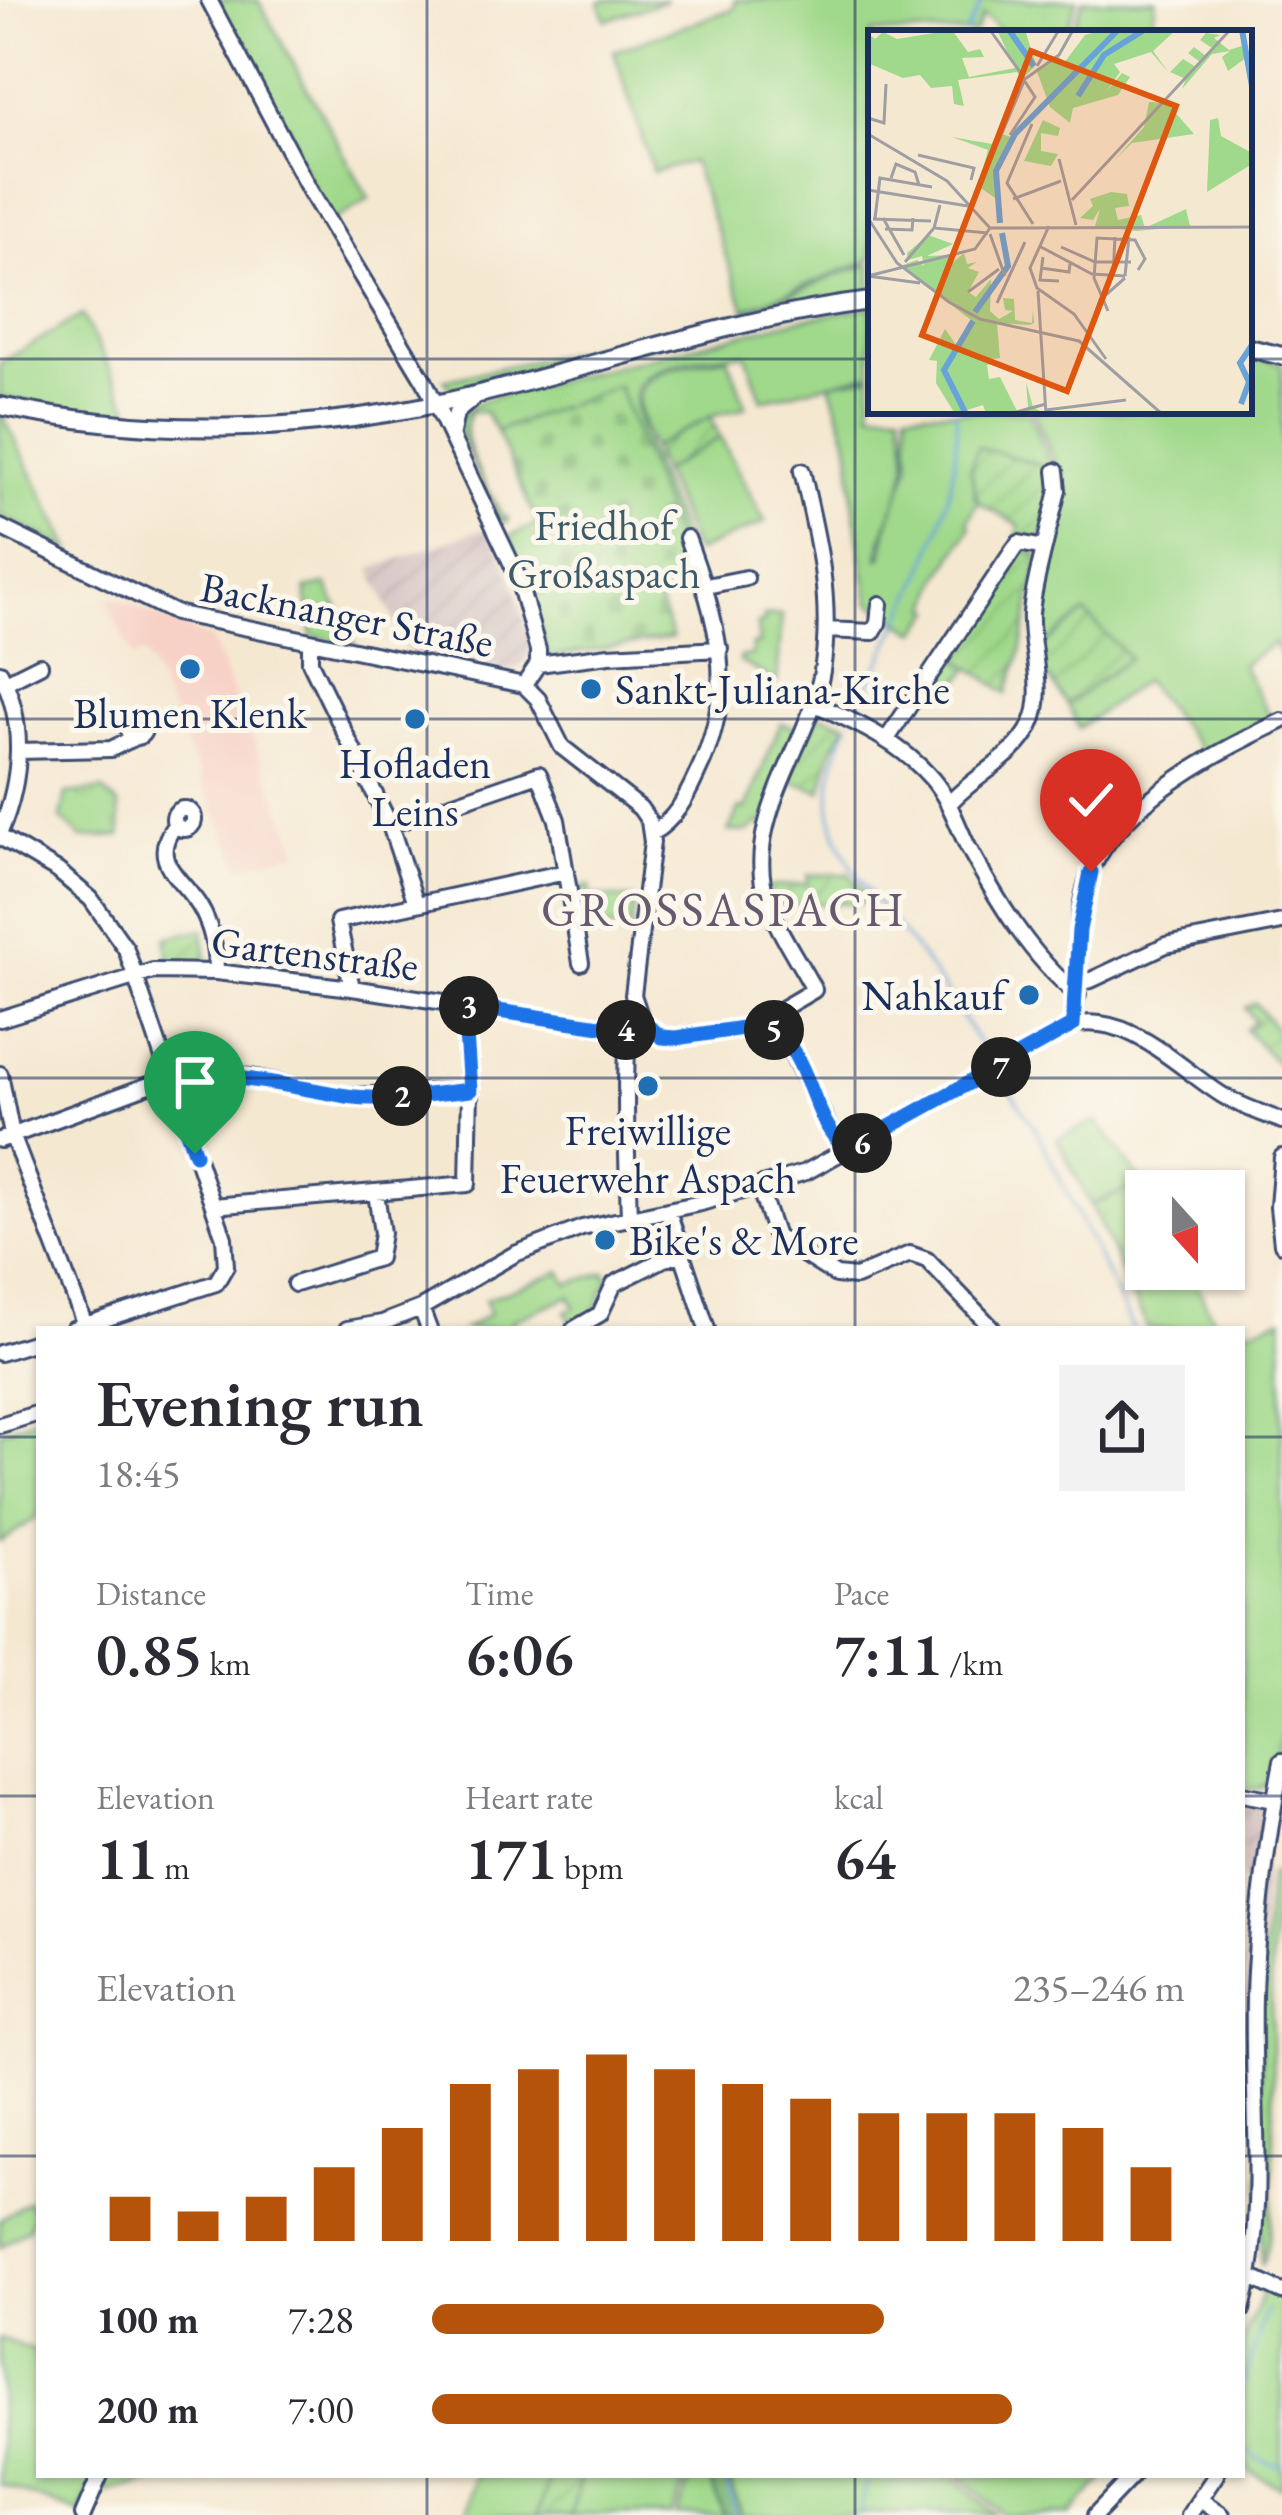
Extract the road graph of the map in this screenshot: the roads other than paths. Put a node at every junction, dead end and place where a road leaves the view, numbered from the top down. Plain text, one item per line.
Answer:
1 (209, 0) edge
2 (868, 302) edge
3 (1252, 349) edge
4 (1282, 356) edge
5 (484, 393) junction
6 (435, 404) junction
7 (0, 406) edge
8 (453, 441) junction
9 (802, 471) dead end
10 (1056, 471) dead end
11 (1, 527) edge
12 (687, 538) dead end
13 (1043, 548) junction
14 (746, 578) dead end
15 (706, 586) junction
16 (880, 604) dead end
17 (826, 630) junction
18 (310, 641) junction
19 (720, 649) junction
20 (40, 664) dead end
21 (538, 664) junction
22 (3, 677) edge
23 (524, 685) junction
24 (815, 704) junction
25 (1282, 721) edge
26 (138, 736) dead end
27 (887, 739) junction
28 (18, 751) junction
29 (950, 803) junction
30 (390, 825) junction
31 (175, 826) dead end
32 (652, 833) junction
33 (0, 834) edge
34 (566, 872) junction
35 (416, 903) junction
36 (1282, 922) edge
37 (580, 963) dead end
38 (215, 972) junction
39 (137, 974) junction
40 (352, 988) junction
41 (1078, 988) junction
42 (464, 1006) junction
43 (0, 1019) edge
44 (763, 1025) junction
45 (1073, 1025) junction
46 (635, 1026) junction
47 (0, 1074) edge
48 (168, 1078) junction
49 (470, 1090) junction
50 (1282, 1121) edge
51 (6, 1138) edge
52 (848, 1150) junction
53 (1282, 1157) edge
54 (759, 1187) junction
55 (376, 1193) junction
56 (213, 1206) junction
57 (668, 1210) junction
58 (628, 1217) junction
59 (1282, 1244) edge
60 (680, 1255) junction
61 (295, 1284) dead end
62 (421, 1308) junction
63 (79, 1326) edge
64 (82, 1326) edge
65 (364, 1326) edge
66 (429, 1326) edge
67 (580, 1326) edge
68 (706, 1326) edge
69 (983, 1326) edge
70 (36, 1342) edge
71 (0, 1353) edge
72 (36, 1414) edge
73 (0, 1425) edge
74 (1282, 1760) edge
75 (1245, 1795) edge
76 (1274, 1800) junction
77 (1248, 2269) edge
78 (1282, 2293) edge
79 (99, 2478) edge
80 (1130, 2478) edge
81 (1214, 2478) edge
82 (1202, 2501) junction
83 (83, 2515) edge
84 (1095, 2515) edge
85 (1189, 2515) edge
86 (1222, 2515) edge

1 - 6 street
2 - 5 main road
3 - 4 main road
5 - 6 main road
5 - 8 street
6 - 7 main road
6 - 8 street
8 - 21 street
9 - 17 street
10 - 13 street
11 - 18 street, Backnanger Straße
12 - 15 street
13 - 27 street
13 - 29 street
14 - 15 street
15 - 19 street
16 - 17 street
17 - 24 street
18 - 23 street, Backnanger Straße
18 - 30 street
19 - 21 street
19 - 32 street
20 - 22 street
21 - 23 street
22 - 28 street
23 - 32 street, Backnanger Straße
24 - 27 street
24 - 44 street
25 - 41 street
26 - 28 street
27 - 29 street
28 - 33 street
29 - 41 street
30 - 34 street
30 - 35 street
31 - 38 street
32 - 46 street
33 - 39 street
34 - 35 street
34 - 37 street
35 - 40 street
36 - 41 street
38 - 39 street, Gartenstraße
38 - 40 street, Gartenstraße
39 - 43 street, Gartenstraße
39 - 48 street
40 - 42 street, Gartenstraße
41 - 45 street
42 - 46 street, Gartenstraße
42 - 49 street
44 - 46 street
44 - 52 street
45 - 50 street
45 - 52 street
46 - 58 street
47 - 51 street
48 - 49 street
48 - 51 street
48 - 56 street
49 - 55 street
51 - 63 street
52 - 54 street
53 - 59 street
54 - 57 street
54 - 69 street
55 - 56 street
55 - 61 street
56 - 64 street
57 - 58 street
57 - 60 street
58 - 62 street
60 - 67 street
60 - 68 street
62 - 65 street
62 - 66 street
70 - 71 street
72 - 73 street
74 - 76 street
75 - 76 street
76 - 77 street
77 - 78 street
79 - 83 street
80 - 84 street
81 - 82 street
82 - 85 street
82 - 86 street

